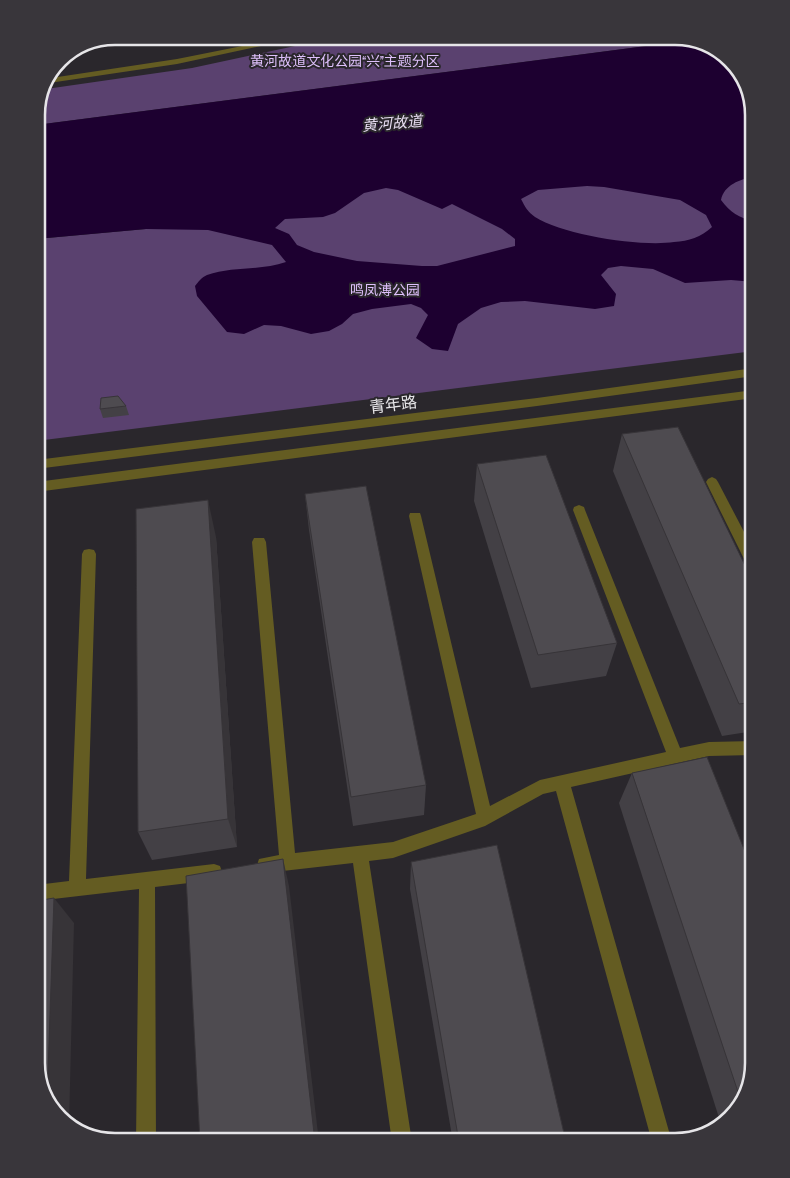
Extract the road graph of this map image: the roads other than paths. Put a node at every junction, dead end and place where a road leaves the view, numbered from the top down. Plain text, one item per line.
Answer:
1 (261, 45) edge
2 (54, 80) edge
3 (745, 373) edge
4 (745, 395) edge
5 (45, 464) edge
6 (712, 482) dead end
7 (45, 485) edge
8 (579, 510) dead end
9 (415, 516) dead end
10 (259, 542) dead end
11 (745, 547) edge
12 (89, 554) dead end
13 (745, 748) edge
14 (676, 757) junction
15 (562, 783) junction
16 (485, 818) junction
17 (360, 854) junction
18 (288, 863) junction
19 (251, 867) edge
20 (232, 870) edge
21 (148, 880) junction
22 (77, 888) junction
23 (45, 892) edge
24 (146, 1133) edge
25 (401, 1133) edge
26 (659, 1133) edge

1 - 2 street
3 - 5 street, 青年路
4 - 7 street
6 - 11 lane
8 - 14 street
9 - 16 street
10 - 18 street
12 - 22 street
13 - 14 street
14 - 15 street
15 - 16 street
15 - 26 street
16 - 17 street
17 - 18 street
17 - 25 street
18 - 19 street
20 - 21 street
21 - 22 street
21 - 24 street
22 - 23 street

